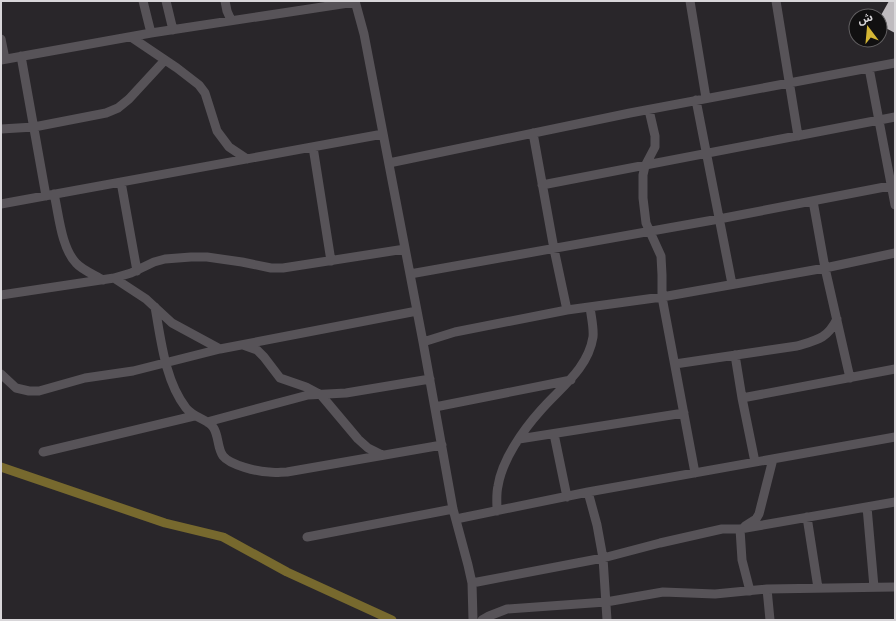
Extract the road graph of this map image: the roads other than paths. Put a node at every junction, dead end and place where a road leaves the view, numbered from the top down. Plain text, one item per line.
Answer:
1 (143, 1) edge
2 (166, 1) edge
3 (224, 1) edge
4 (355, 1) edge
5 (690, 1) edge
6 (776, 1) edge
7 (231, 20) junction
8 (173, 30) junction
9 (151, 33) junction
10 (131, 37) junction
11 (1, 40) edge
12 (22, 56) junction
13 (3, 59) edge
14 (165, 60) junction
15 (895, 63) edge
16 (869, 68) junction
17 (790, 82) junction
18 (706, 98) junction
19 (696, 100) junction
20 (649, 110) junction
21 (895, 117) edge
22 (879, 120) junction
23 (34, 127) junction
24 (1, 129) edge
25 (533, 133) junction
26 (383, 134) junction
27 (798, 136) junction
28 (313, 147) junction
29 (706, 153) junction
30 (246, 159) junction
31 (388, 164) junction
32 (644, 166) junction
33 (121, 182) junction
34 (542, 185) junction
35 (893, 185) edge
36 (50, 195) junction
37 (813, 201) junction
38 (1, 204) edge
39 (895, 205) edge
40 (719, 219) junction
41 (650, 231) junction
42 (405, 249) junction
43 (554, 249) junction
44 (895, 253) edge
45 (331, 261) junction
46 (825, 268) junction
47 (137, 271) junction
48 (410, 274) junction
49 (114, 278) junction
50 (103, 280) junction
51 (732, 284) junction
52 (1, 295) edge
53 (662, 297) junction
54 (155, 307) junction
55 (590, 307) junction
56 (567, 310) junction
57 (418, 311) junction
58 (837, 319) junction
59 (423, 342) junction
60 (243, 345) junction
61 (220, 349) junction
62 (735, 355) junction
63 (166, 364) junction
64 (675, 364) junction
65 (895, 369) edge
66 (1, 374) edge
67 (850, 378) junction
68 (430, 379) junction
69 (571, 380) junction
70 (321, 395) junction
71 (742, 398) junction
72 (435, 407) junction
73 (684, 413) junction
74 (194, 416) junction
75 (207, 422) junction
76 (554, 434) junction
77 (895, 437) edge
78 (519, 439) junction
79 (442, 445) junction
80 (43, 452) dead end
81 (382, 455) junction
82 (774, 459) junction
83 (755, 462) junction
84 (695, 473) junction
85 (588, 492) junction
86 (567, 497) junction
87 (895, 502) edge
88 (867, 507) junction
89 (453, 509) junction
90 (497, 511) junction
91 (807, 518) junction
92 (456, 519) junction
93 (740, 529) junction
94 (307, 537) dead end
95 (603, 558) junction
96 (472, 583) junction
97 (874, 587) junction
98 (895, 587) edge
99 (818, 588) junction
100 (766, 589) junction
101 (750, 591) junction
102 (606, 602) junction
103 (474, 620) edge
104 (482, 620) edge
105 (607, 620) edge
106 (770, 620) edge

1 - 9 street
2 - 8 street
3 - 7 street
4 - 7 street
4 - 26 street
5 - 18 street
6 - 17 street
7 - 8 street
8 - 9 street
9 - 10 street
10 - 12 street
10 - 14 street
11 - 13 street
12 - 13 street
12 - 23 street
14 - 23 street
14 - 30 street
15 - 16 street
16 - 17 street
16 - 22 street
17 - 18 street
17 - 27 street
18 - 19 street
19 - 20 street
19 - 29 street
20 - 25 street
20 - 32 street
21 - 22 street
22 - 27 street
22 - 35 street
23 - 24 street
23 - 36 street
25 - 31 street
25 - 34 street
26 - 28 street
26 - 31 street
27 - 29 street
28 - 30 street
28 - 45 street
29 - 32 street
29 - 40 street
30 - 33 street
31 - 42 street
32 - 34 street
32 - 41 street
33 - 36 street
33 - 47 street
34 - 43 street
35 - 37 street
35 - 39 street
36 - 38 street
36 - 50 street
37 - 40 street
37 - 46 street
40 - 41 street
40 - 51 street
41 - 43 street
41 - 53 street
42 - 45 street
42 - 48 street
43 - 48 street
43 - 56 street
44 - 46 street
45 - 47 street
46 - 51 street
46 - 58 street
47 - 49 street
48 - 57 street
49 - 50 street
49 - 54 street
50 - 52 street
51 - 53 street
53 - 55 street
53 - 64 street
54 - 61 street
54 - 63 street
55 - 56 street
55 - 69 street
56 - 59 street
57 - 59 street
57 - 60 street
58 - 62 street
58 - 67 street
59 - 68 street
60 - 61 street
60 - 70 street
61 - 63 street
62 - 64 street
62 - 71 street
63 - 66 street
63 - 74 street
64 - 73 street
65 - 67 street
67 - 71 street
68 - 70 street
68 - 72 street
69 - 72 street
69 - 78 street
70 - 75 street
70 - 81 street
71 - 83 street
72 - 79 street
73 - 76 street
73 - 84 street
74 - 75 street
74 - 80 street
75 - 81 street
76 - 78 street
76 - 86 street
77 - 82 street
78 - 90 street
79 - 81 street
79 - 89 street
82 - 83 street
82 - 93 street
83 - 84 street
84 - 85 street
85 - 86 street
85 - 95 street
86 - 90 street
87 - 88 street
88 - 91 street
88 - 97 street
89 - 92 street
89 - 94 street
90 - 92 street
91 - 93 street
91 - 99 street
92 - 96 street
93 - 95 street
93 - 101 street
95 - 96 street
95 - 102 street
96 - 103 street
97 - 98 street
97 - 99 street
99 - 100 street
100 - 101 street
100 - 106 street
101 - 102 street
102 - 104 street
102 - 105 street

